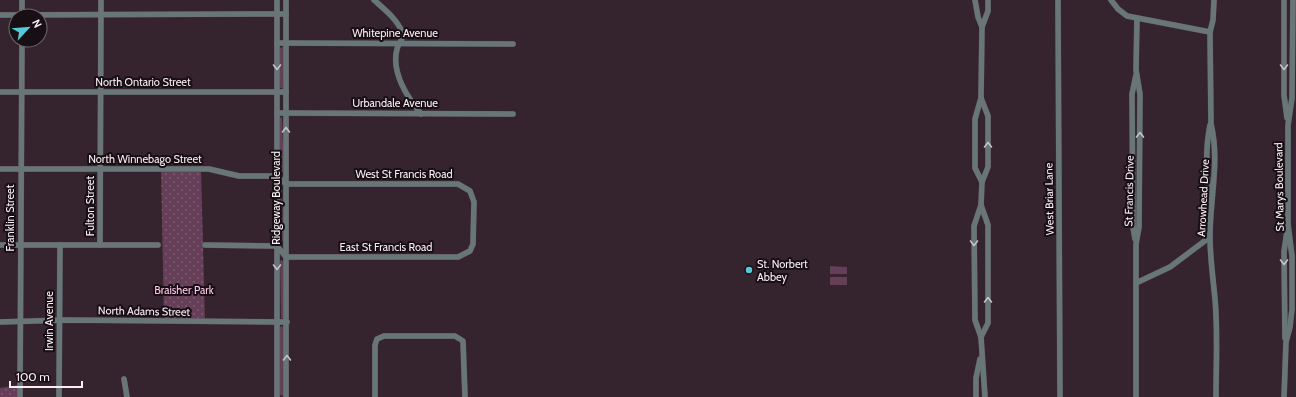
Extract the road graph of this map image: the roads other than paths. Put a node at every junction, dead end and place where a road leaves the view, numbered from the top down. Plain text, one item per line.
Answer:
1 (101, 0) edge
2 (277, 0) edge
3 (286, 0) edge
4 (374, 0) edge
5 (975, 0) edge
6 (988, 0) edge
7 (1058, 0) edge
8 (1111, 0) edge
9 (1214, 0) edge
10 (1284, 0) edge
11 (1293, 0) edge
12 (277, 14) junction
13 (286, 14) junction
14 (48, 15) edge
15 (101, 15) junction
16 (1137, 18) junction
17 (982, 27) junction
18 (1210, 32) junction
19 (277, 43) junction
20 (287, 43) junction
21 (399, 44) junction
22 (513, 44) dead end
23 (1284, 46) junction
24 (1294, 46) edge
25 (22, 48) edge
26 (0, 92) edge
27 (21, 92) junction
28 (100, 92) junction
29 (277, 92) junction
30 (286, 92) junction
31 (981, 98) junction
32 (277, 113) junction
33 (286, 113) junction
34 (421, 114) junction
35 (513, 114) dead end
36 (1211, 124) junction
37 (1288, 125) junction
38 (0, 168) edge
39 (21, 169) junction
40 (100, 169) junction
41 (277, 176) junction
42 (982, 182) junction
43 (286, 184) junction
44 (1211, 204) junction
45 (982, 205) junction
46 (1210, 237) junction
47 (474, 239) joint
48 (0, 245) edge
49 (20, 245) junction
50 (60, 245) junction
51 (100, 245) junction
52 (158, 245) dead end
53 (205, 245) dead end
54 (277, 246) junction
55 (286, 257) junction
56 (1136, 283) junction
57 (0, 322) edge
58 (20, 322) junction
59 (59, 322) junction
60 (277, 322) junction
61 (287, 322) junction
62 (981, 337) junction
63 (980, 355) junction
64 (124, 379) dead end
65 (20, 397) edge
66 (59, 397) edge
67 (127, 397) edge
68 (277, 397) edge
69 (286, 397) edge
70 (374, 397) edge
71 (465, 397) edge
72 (976, 397) edge
73 (985, 397) edge
74 (1060, 397) edge
75 (1136, 397) edge
76 (1216, 397) edge
77 (1284, 397) edge

1 - 15 street, Fulton Street
2 - 12 street, Ridgeway Boulevard
3 - 13 street, Ridgeway Boulevard
4 - 21 street
5 - 17 street
6 - 17 street
7 - 74 street, West Briar Lane
8 - 16 street
9 - 18 street, Arrowhead Drive
10 - 23 street
11 - 24 street, St Marys Boulevard
12 - 13 street
12 - 15 street
12 - 19 street, Ridgeway Boulevard
13 - 20 street, Ridgeway Boulevard
14 - 15 street
15 - 28 street, Fulton Street
16 - 18 street
16 - 56 street, St Francis Drive
17 - 31 street
18 - 36 street, Arrowhead Drive
19 - 20 street, Whitepine Avenue
19 -> 29 street, Ridgeway Boulevard
20 - 21 street, Whitepine Avenue
20 - 30 street, Ridgeway Boulevard
21 - 22 street, Whitepine Avenue
21 - 34 street
23 - 24 street
23 -> 37 street
24 - 37 street, St Marys Boulevard
25 - 27 street, Franklin Street
26 - 27 street, North Ontario Street
27 - 28 street, North Ontario Street
27 - 39 street, Franklin Street
28 - 29 street, North Ontario Street
28 - 40 street, Fulton Street
29 - 30 street, North Ontario Street
29 - 32 street, Ridgeway Boulevard
30 - 33 street, Ridgeway Boulevard
42 -> 31 street
31 - 42 street
32 - 33 street, Urbandale Avenue
32 - 41 street, Ridgeway Boulevard
33 - 34 street, Urbandale Avenue
43 -> 33 street, Ridgeway Boulevard
34 - 35 street, Urbandale Avenue
36 - 44 street, Arrowhead Drive
36 - 44 street
37 - 77 street, St Marys Boulevard
38 - 39 street, North Winnebago Street
39 - 40 street, North Winnebago Street
39 - 49 street, Franklin Street
40 - 41 street, North Winnebago Street
40 - 51 street, Fulton Street
41 - 43 street
41 - 54 street, Ridgeway Boulevard
42 - 45 street
43 - 47 street, West St Francis Road
43 - 55 street, Ridgeway Boulevard
44 - 46 street, Arrowhead Drive
45 -> 62 street
62 -> 45 street
46 - 56 street
46 - 76 street, Arrowhead Drive
47 - 55 street, East St Francis Road
48 - 49 street
49 - 50 street
49 - 58 street, Franklin Street
50 - 51 street
50 - 59 street, Irwin Avenue
51 - 52 street
53 - 54 street
54 - 55 street
54 -> 60 street, Ridgeway Boulevard
55 - 61 street, Ridgeway Boulevard
56 - 75 street, St Francis Drive
57 - 58 street, North Adams Street
58 - 59 street, North Adams Street
58 - 65 street, Franklin Street
59 - 60 street, North Adams Street
59 - 66 street, Irwin Avenue
60 - 61 street, North Adams Street
60 - 68 street, Ridgeway Boulevard
69 -> 61 street, Ridgeway Boulevard
62 - 63 street
63 - 72 street
63 - 73 street
64 - 67 street
70 - 71 street

